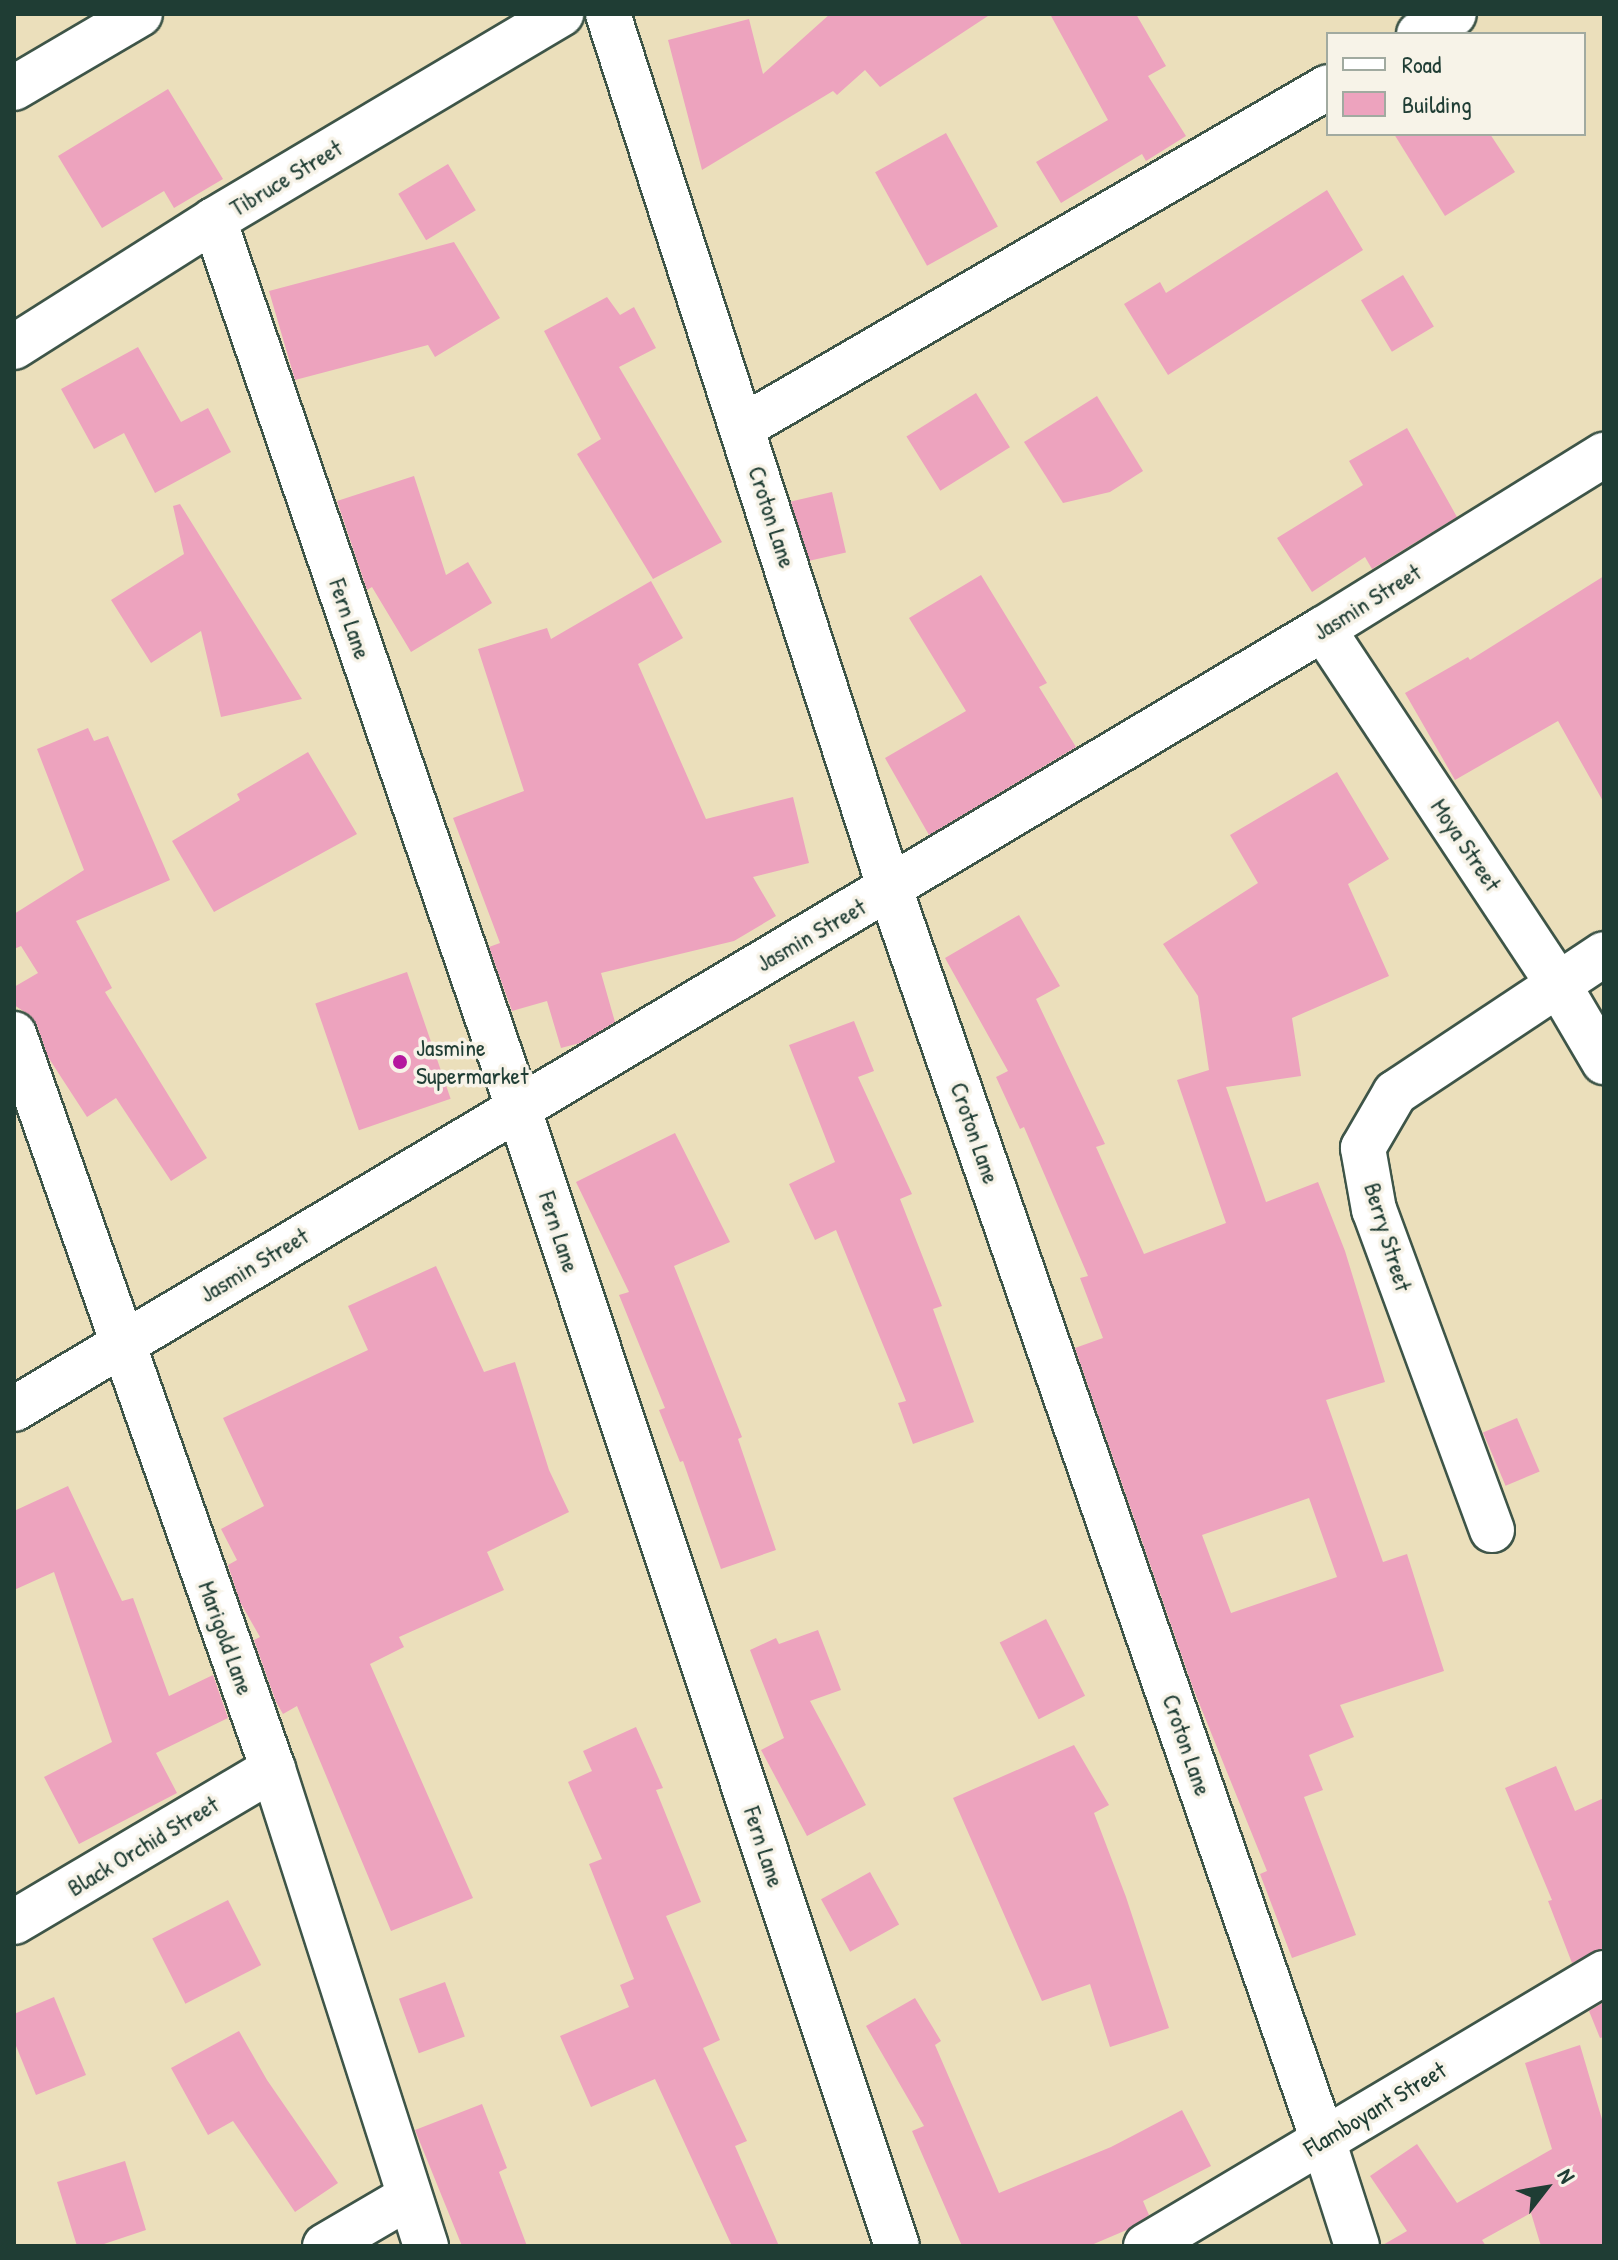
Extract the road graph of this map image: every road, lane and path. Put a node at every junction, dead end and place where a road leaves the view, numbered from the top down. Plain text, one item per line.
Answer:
1 (140, 14) edge
2 (561, 14) edge
3 (608, 14) edge
4 (1454, 14) edge
5 (1422, 32) edge
6 (14, 88) edge
7 (1326, 88) edge
8 (214, 220) junction
9 (14, 347) edge
10 (744, 426) junction
11 (1604, 455) edge
12 (1323, 629) junction
13 (890, 889) junction
14 (1604, 954) edge
15 (1557, 982) junction
16 (14, 1034) edge
17 (1604, 1062) edge
18 (518, 1107) junction
19 (121, 1345) junction
20 (14, 1409) edge
21 (1492, 1530) dead end
22 (273, 1769) junction
23 (14, 1922) edge
24 (1604, 1973) edge
25 (1323, 2140) junction
26 (409, 2197) junction
27 (325, 2246) edge
28 (426, 2246) edge
29 (897, 2246) edge
30 (1146, 2246) edge
31 (1357, 2246) edge

1 - 6 street
2 - 8 street, Tibruce Street
3 - 10 street, Croton Lane
4 - 5 street
7 - 10 street
8 - 9 street, Tibruce Street
8 - 18 street, Fern Lane
10 - 13 street, Croton Lane
11 - 12 street, Jasmin Street
12 - 13 street, Jasmin Street
12 - 15 street, Moya Street
13 - 18 street, Jasmin Street
13 - 25 street, Croton Lane
14 - 15 street, Berry Street
15 - 17 street, Moya Street
15 - 21 street, Berry Street
16 - 19 street, Marigold Lane
18 - 19 street, Jasmin Street
18 - 29 street, Fern Lane
19 - 20 street, Jasmin Street
19 - 22 street, Marigold Lane
22 - 23 street, Black Orchid Street
22 - 26 street, Marigold Lane
24 - 25 street, Flamboyant Street
25 - 30 street, Flamboyant Street
25 - 31 street, Croton Lane
26 - 27 street
26 - 28 street, Marigold Lane

